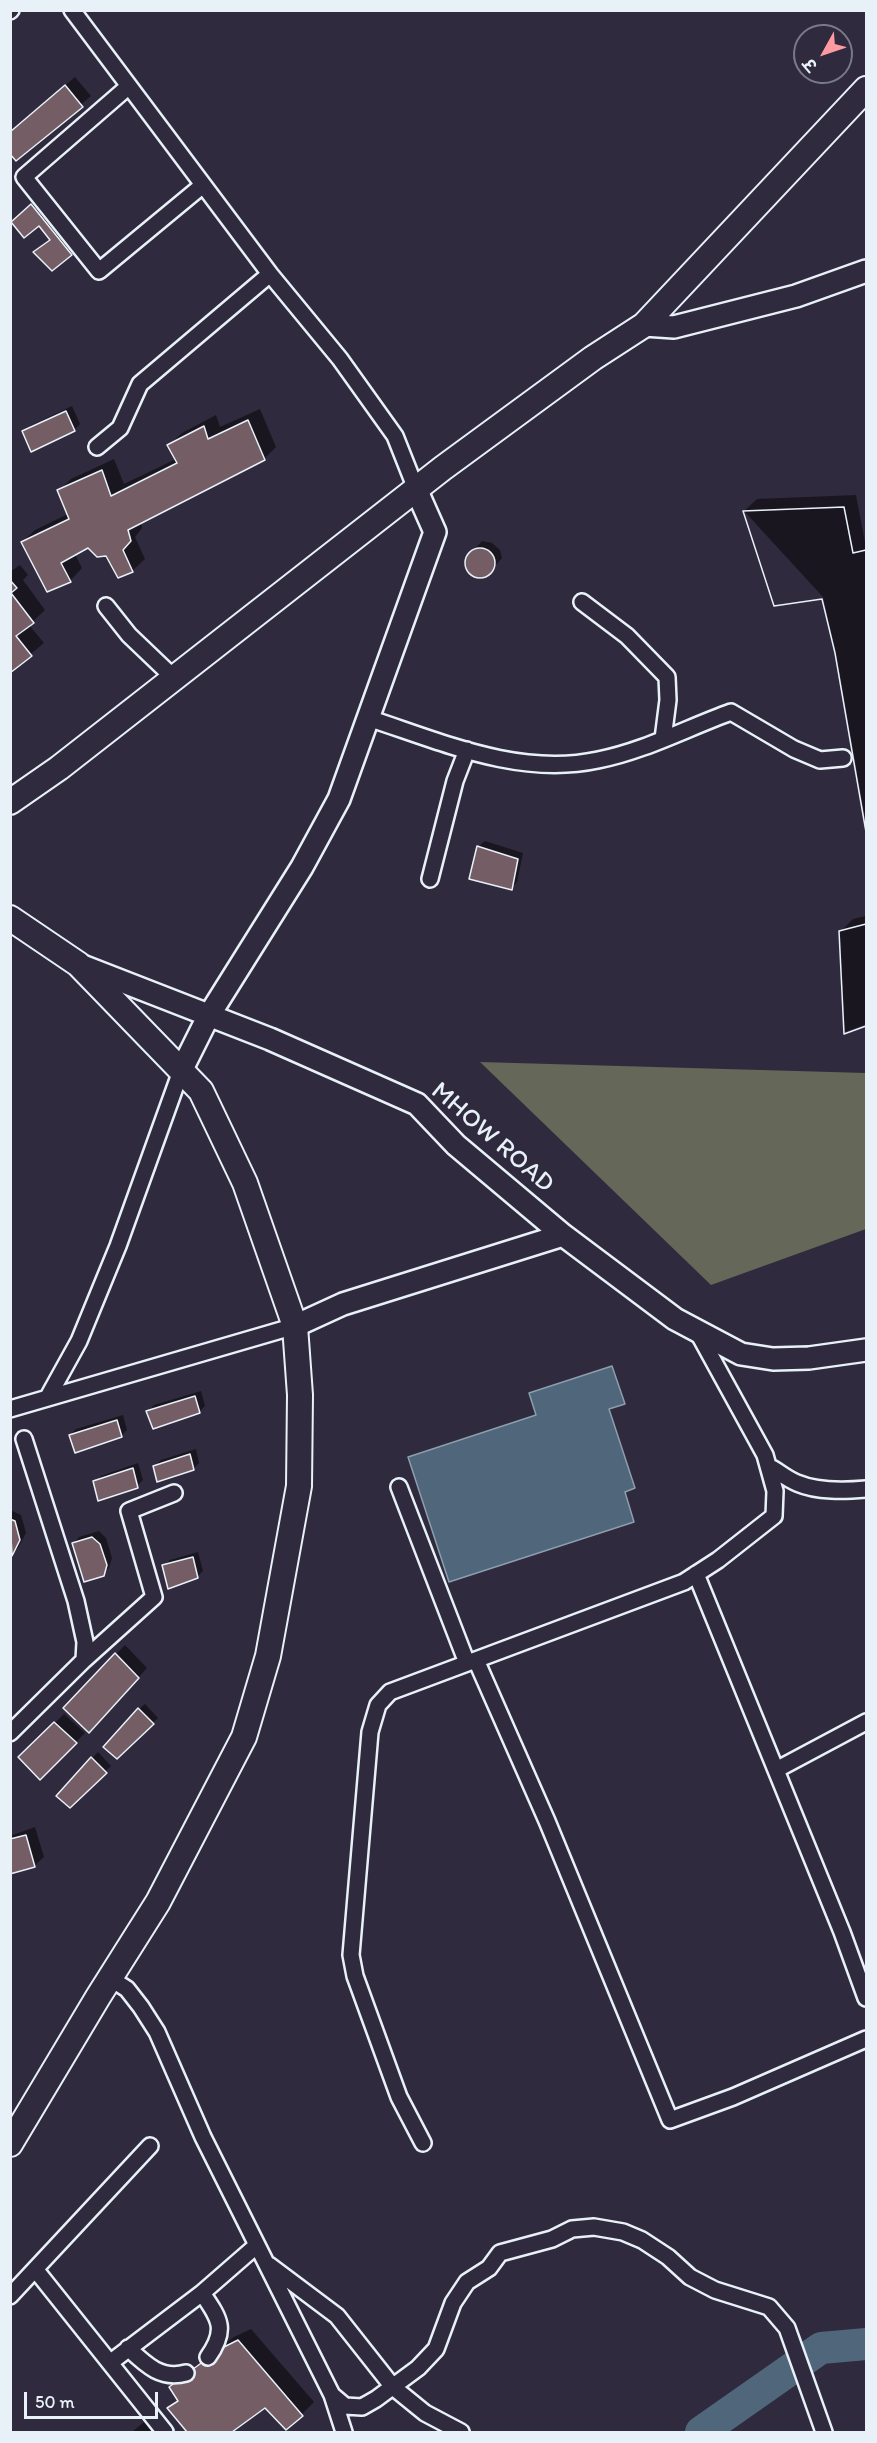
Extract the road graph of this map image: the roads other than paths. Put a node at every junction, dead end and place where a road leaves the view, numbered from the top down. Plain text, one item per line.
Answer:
1 (72, 10) edge
2 (129, 86) junction
3 (867, 89) edge
4 (203, 185) junction
5 (867, 271) edge
6 (270, 274) junction
7 (644, 325) junction
8 (97, 447) dead end
9 (416, 489) junction
10 (582, 602) dead end
11 (106, 606) dead end
12 (174, 678) junction
13 (368, 718) junction
14 (663, 739) junction
15 (467, 750) junction
16 (843, 758) dead end
17 (10, 802) edge
18 (430, 879) dead end
19 (11, 917) edge
20 (78, 964) junction
21 (208, 1017) junction
22 (181, 1071) junction
23 (563, 1235) junction
24 (295, 1326) junction
25 (697, 1331) junction
26 (867, 1350) edge
27 (48, 1397) junction
28 (10, 1409) edge
29 (24, 1439) dead end
30 (768, 1466) junction
31 (399, 1487) dead end
32 (867, 1489) edge
33 (174, 1493) dead end
34 (696, 1574) junction
35 (84, 1660) junction
36 (472, 1662) junction
37 (867, 1722) edge
38 (10, 1732) edge
39 (776, 1770) junction
40 (110, 1978) junction
41 (867, 1998) edge
42 (867, 2039) edge
43 (423, 2143) dead end
44 (10, 2144) edge
45 (150, 2146) dead end
46 (256, 2246) junction
47 (264, 2262) junction
48 (35, 2269) junction
49 (202, 2293) junction
50 (10, 2296) edge
51 (129, 2348) junction
52 (208, 2356) dead end
53 (111, 2362) junction
54 (186, 2373) dead end
55 (393, 2387) junction
56 (332, 2395) junction
57 (165, 2433) edge
58 (344, 2433) edge
59 (461, 2433) edge
60 (824, 2433) edge

1 - 2 street
2 - 4 street
2 - 4 street
3 - 7 main road
4 - 6 street
5 - 7 street
6 - 8 street
6 - 9 street
7 - 9 main road
9 - 12 main road
9 - 13 street
10 - 14 street
11 - 12 street
12 - 17 main road
13 - 15 street
13 - 21 street
14 - 15 street
14 - 16 street
15 - 18 street
19 - 20 main road
20 - 21 street, MHOW ROAD
20 - 22 main road
21 - 22 street
21 - 23 street, MHOW ROAD
22 - 24 main road
22 - 27 street
23 - 24 street
23 - 25 street, MHOW ROAD
24 - 27 street
24 - 40 main road
25 - 26 street, MHOW ROAD
25 - 30 street
27 - 28 street
29 - 35 street
30 - 32 street
30 - 34 street
31 - 36 street
33 - 35 street
34 - 36 street
34 - 39 street
35 - 38 street
36 - 42 street
36 - 43 street
37 - 39 street
39 - 41 street
40 - 44 main road
40 - 46 street
45 - 48 street
46 - 47 street
46 - 49 street
47 - 55 street
47 - 56 street
48 - 50 street
48 - 53 street
49 - 51 street
49 - 52 street
51 - 53 street
51 - 54 street
53 - 57 street
55 - 56 street
55 - 59 street
55 - 60 street
56 - 58 street

